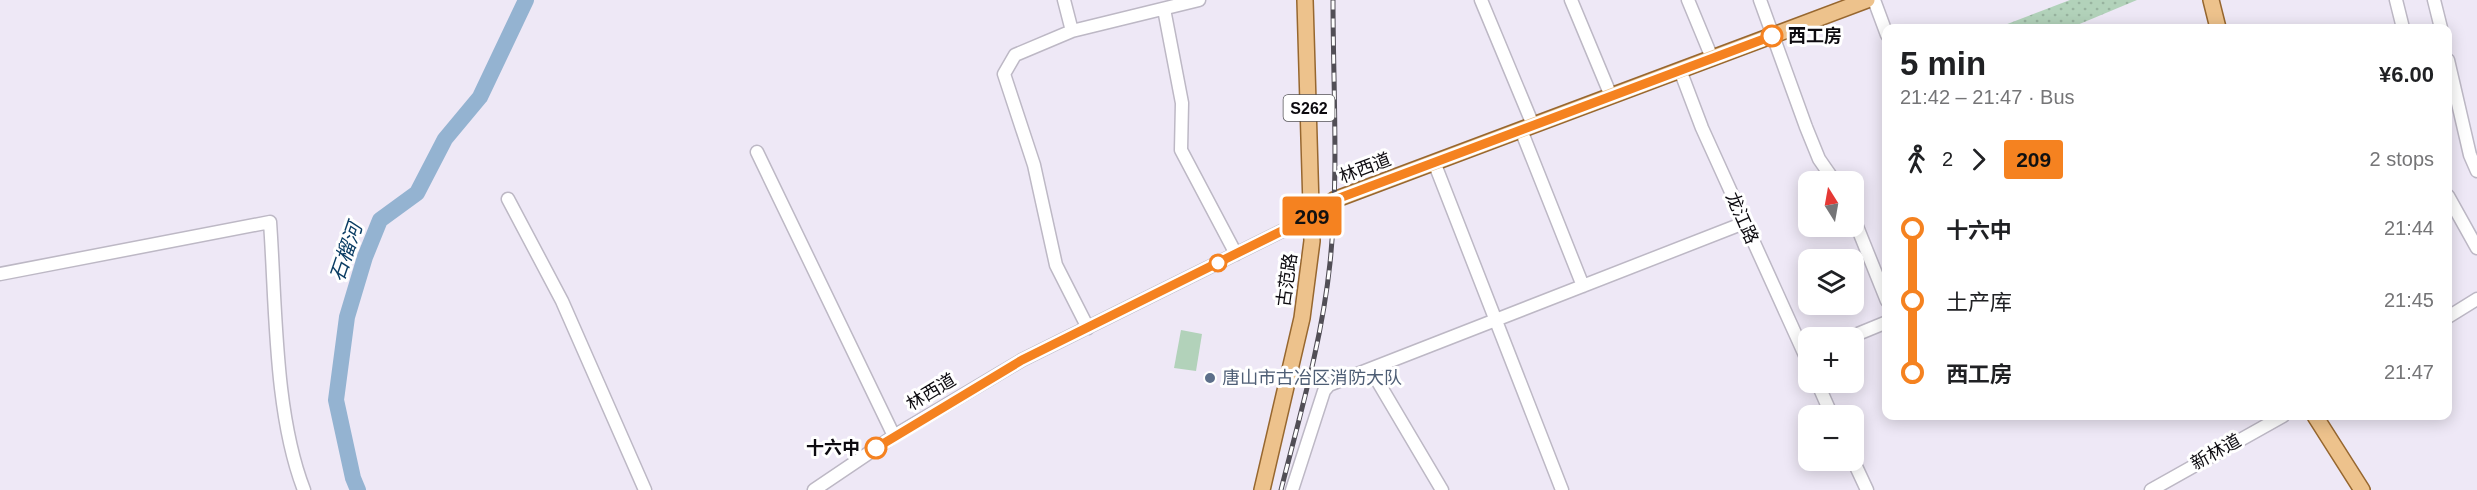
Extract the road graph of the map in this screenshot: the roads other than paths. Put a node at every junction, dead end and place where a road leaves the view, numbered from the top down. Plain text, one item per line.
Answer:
1 (1064, 0) edge
2 (1199, 0) edge
3 (1305, 0) edge
4 (1481, 0) edge
5 (1571, 0) edge
6 (1688, 0) edge
7 (1760, 0) edge
8 (1867, 0) edge
9 (1874, 0) edge
10 (2211, 0) edge
11 (2396, 0) edge
12 (2434, 0) edge
13 (1183, 2) edge
14 (1164, 9) junction
15 (1883, 24) edge
16 (2214, 24) edge
17 (2402, 24) edge
18 (2440, 24) edge
19 (1072, 31) junction
20 (1772, 36) junction
21 (1712, 58) junction
22 (1680, 70) junction
23 (2452, 77) edge
24 (1611, 96) junction
25 (1527, 128) junction
26 (757, 152) dead end
27 (1434, 162) junction
28 (1827, 171) edge
29 (2477, 171) edge
30 (508, 199) dead end
31 (2452, 203) edge
32 (1312, 216) junction
33 (1744, 223) junction
34 (1861, 237) edge
35 (2477, 248) edge
36 (1236, 254) junction
37 (0, 274) edge
38 (1583, 286) junction
39 (1882, 289) edge
40 (2477, 299) edge
41 (2452, 315) edge
42 (1496, 320) junction
43 (1882, 324) edge
44 (1088, 328) junction
45 (1864, 331) edge
46 (1798, 336) edge
47 (1371, 370) junction
48 (2276, 420) edge
49 (2318, 420) edge
50 (894, 436) junction
51 (1858, 471) edge
52 (304, 490) edge
53 (645, 490) edge
54 (814, 490) edge
55 (1262, 490) edge
56 (1292, 490) edge
57 (1442, 490) edge
58 (1563, 490) edge
59 (1867, 490) edge
60 (2151, 490) edge
61 (2362, 490) edge

1 - 19 street
2 - 13 street
3 - 32 main road, 古范路 / S262
4 - 25 street
5 - 24 street
6 - 21 street
7 - 20 street
8 - 20 main road, 林西道
9 - 15 street
10 - 16 main road
11 - 17 street
12 - 18 street
13 - 14 street
14 - 19 street
14 - 36 street
19 - 44 street
20 - 21 main road, 林西道
20 - 28 street
21 - 22 main road, 林西道
22 - 24 main road, 林西道
22 - 33 street, 龙江路
23 - 29 street
24 - 25 main road, 林西道
25 - 27 main road, 林西道
25 - 38 street
26 - 50 street
27 - 32 main road, 林西道
27 - 42 street
30 - 53 street
31 - 35 street
32 - 36 street, 林西道
32 - 55 main road, 古范路 / S262
33 - 38 street
33 - 46 street, 龙江路
34 - 39 street
36 - 44 street, 林西道
37 - 52 street
38 - 42 street
40 - 41 street
42 - 47 street
42 - 58 street
43 - 45 street
44 - 50 street, 林西道
47 - 56 street
47 - 57 street
48 - 60 street, 新林道
49 - 61 main road
50 - 54 street, 林西道
51 - 59 street

